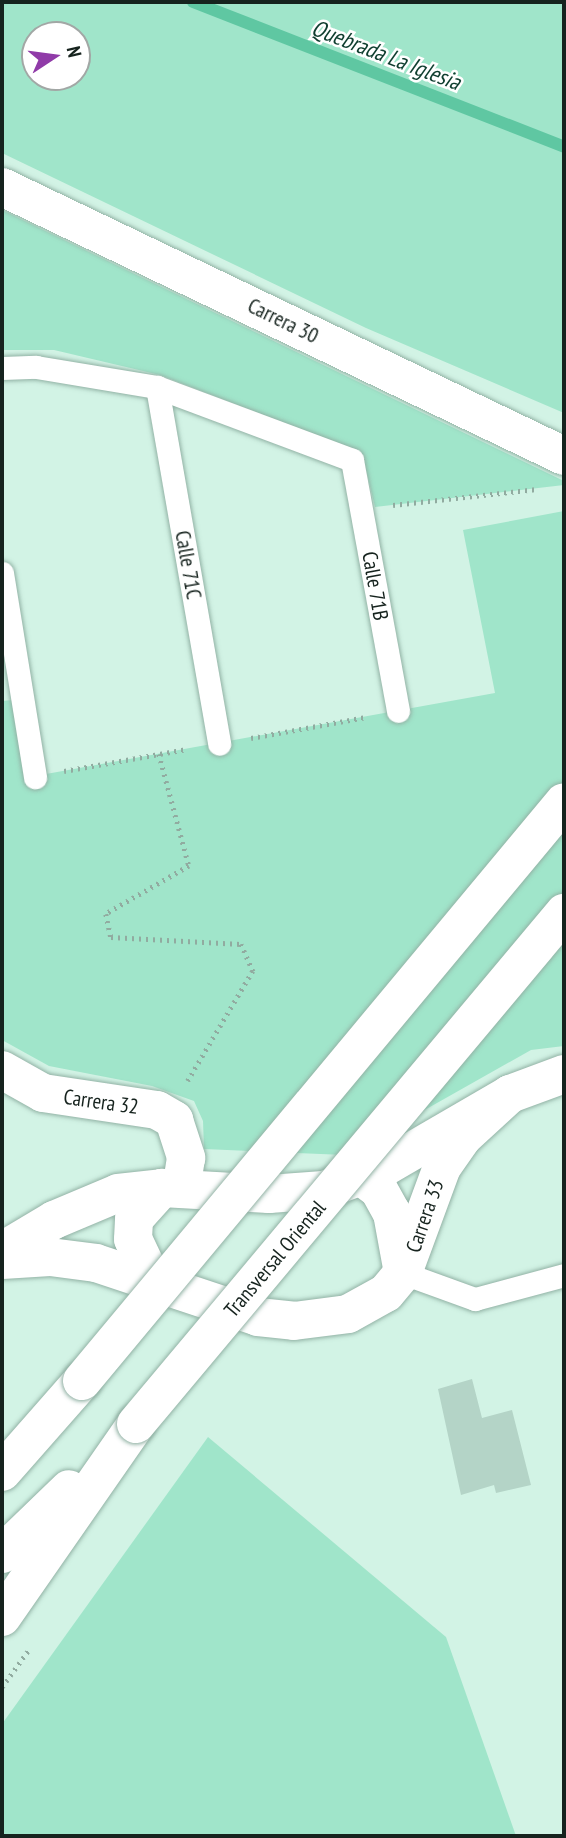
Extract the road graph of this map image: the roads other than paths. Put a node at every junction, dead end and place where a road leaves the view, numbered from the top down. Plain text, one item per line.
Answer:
1 (2, 187) edge
2 (2, 368) edge
3 (157, 387) junction
4 (557, 471) edge
5 (2, 573) edge
6 (398, 711) dead end
7 (219, 744) dead end
8 (35, 776) dead end
9 (564, 802) edge
10 (564, 913) edge
11 (2, 1070) edge
12 (564, 1074) edge
13 (510, 1094) junction
14 (362, 1177) junction
15 (172, 1188) junction
16 (2, 1251) edge
17 (2, 1260) edge
18 (403, 1273) junction
19 (564, 1275) edge
20 (152, 1279) junction
21 (136, 1424) junction
22 (2, 1472) edge
23 (2, 1554) edge
24 (2, 1617) edge

1 - 4 main road, Carrera 30
2 - 3 lane
3 - 6 lane, Calle 71B
3 - 7 lane, Calle 71C
5 - 8 lane
9 - 22 main road, bridge
10 - 21 main road, Transversal Oriental, bridge
11 - 15 main road, Carrera 32
12 - 13 main road, Carrera 33
13 - 14 main road, Carrera 33
13 - 18 main road, Carrera 33
14 - 15 main road, Carrera 33
14 - 18 main road
15 - 16 main road, Carrera 33
15 - 20 main road
17 - 20 main road, Carrera 33
18 - 19 lane
18 - 20 main road, Carrera 33
21 - 23 main road
21 - 24 main road, Transversal Oriental

